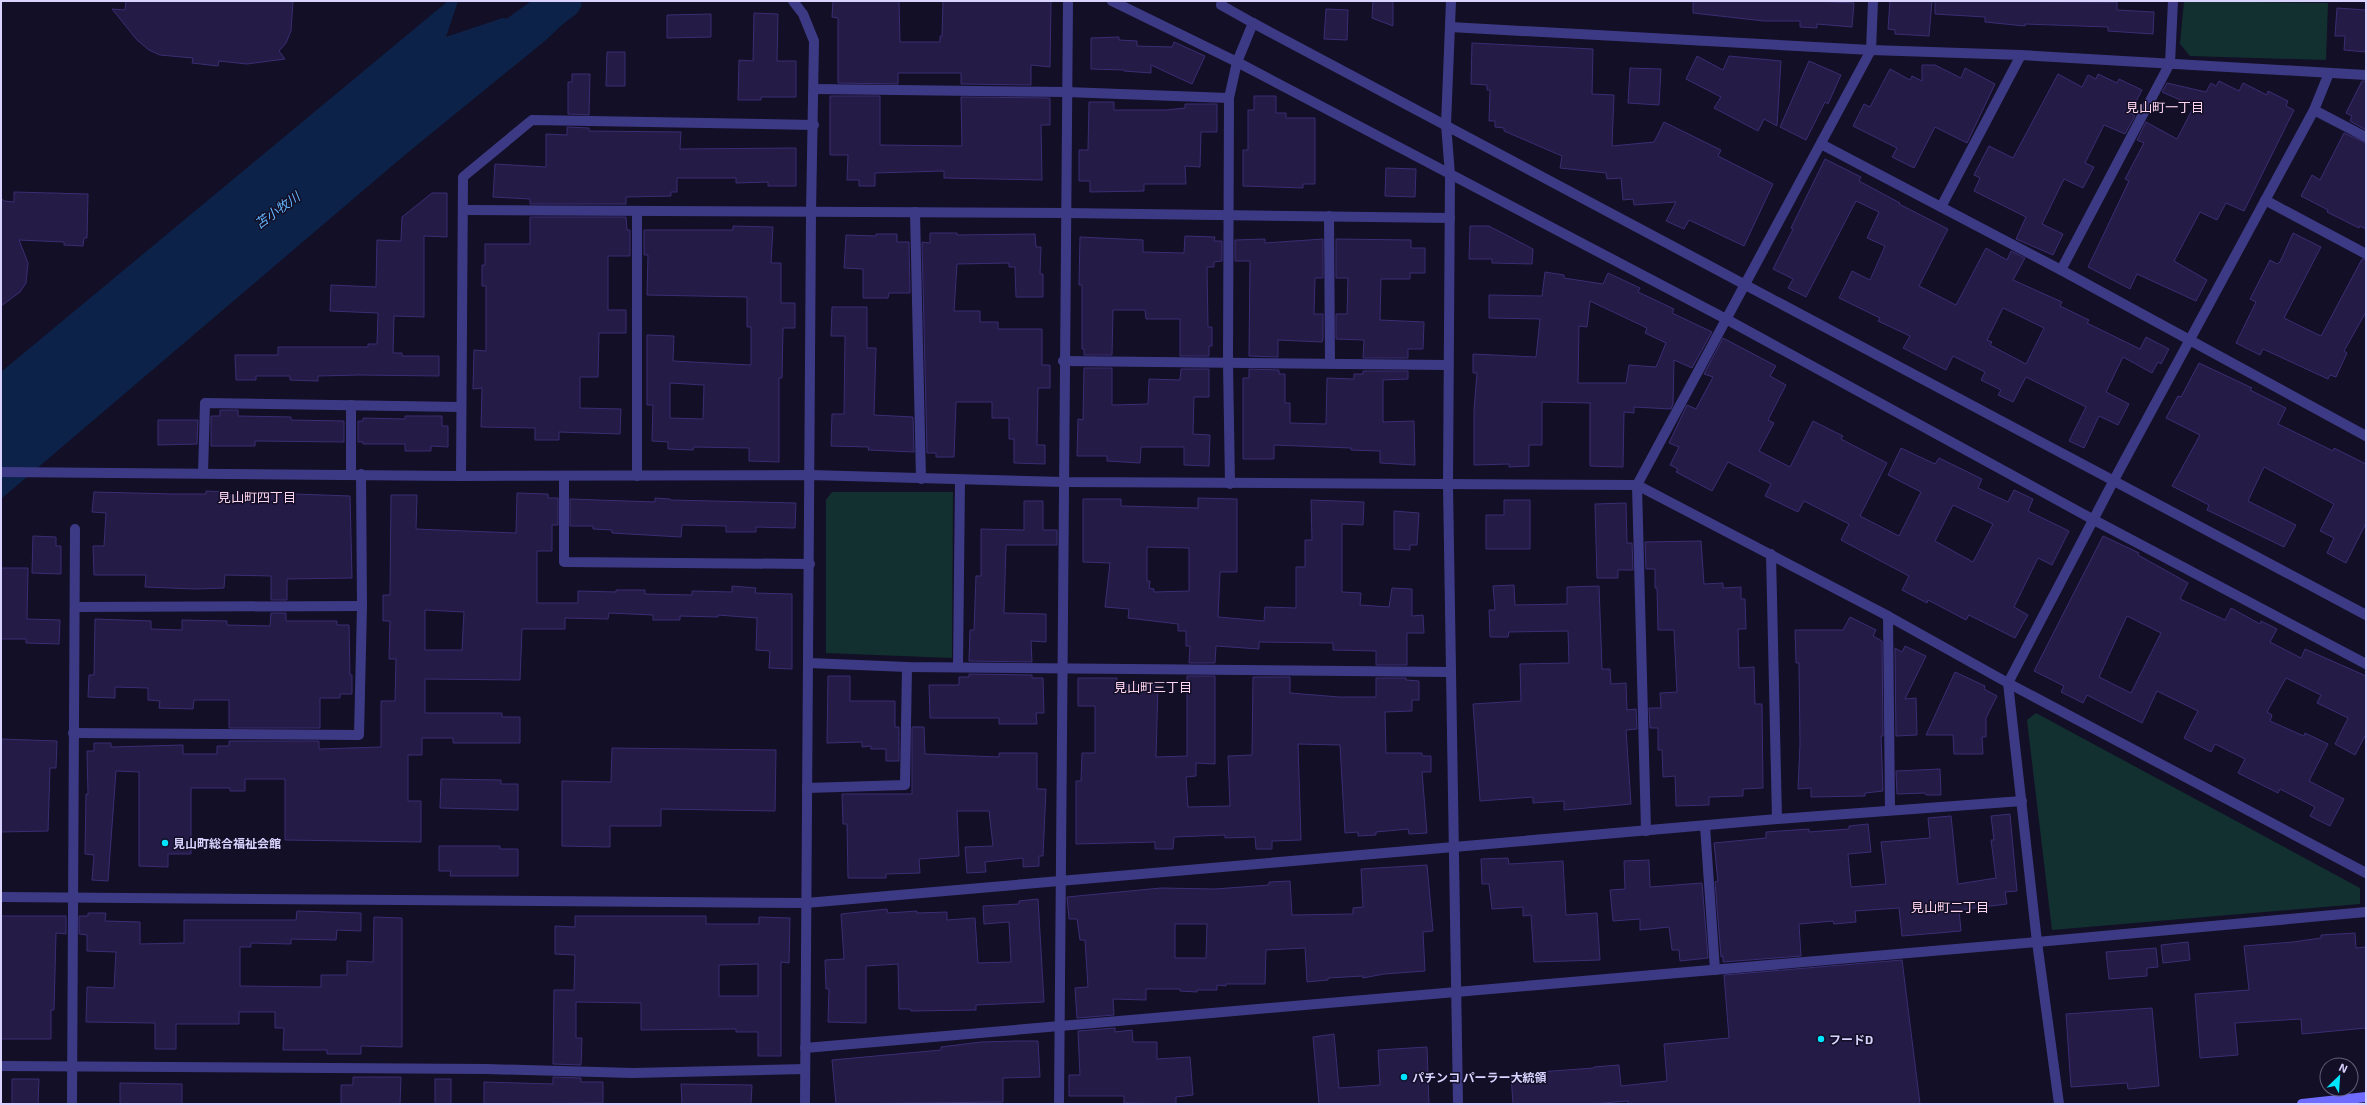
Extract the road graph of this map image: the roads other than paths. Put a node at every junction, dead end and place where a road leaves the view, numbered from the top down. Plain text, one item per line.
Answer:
1 (793, 1) edge
2 (1068, 1) edge
3 (1112, 1) edge
4 (1222, 1) edge
5 (1451, 1) edge
6 (1873, 1) edge
7 (2173, 1) edge
8 (1253, 23) junction
9 (1450, 27) junction
10 (1871, 50) junction
11 (2021, 55) junction
12 (1237, 62) junction
13 (2170, 63) junction
14 (2329, 73) junction
15 (2366, 75) edge
16 (814, 89) junction
17 (1066, 92) junction
18 (1230, 98) junction
19 (2314, 110) junction
20 (1446, 124) junction
21 (814, 125) junction
22 (2366, 137) edge
23 (1821, 144) junction
24 (1450, 175) junction
25 (2265, 200) junction
26 (1941, 207) junction
27 (463, 210) junction
28 (637, 211) junction
29 (811, 212) junction
30 (915, 212) junction
31 (1066, 213) junction
32 (1229, 214) junction
33 (1329, 216) junction
34 (1450, 218) junction
35 (2366, 254) edge
36 (2061, 270) junction
37 (1745, 284) junction
38 (1726, 319) junction
39 (2189, 340) junction
40 (1063, 361) junction
41 (1228, 363) junction
42 (1330, 364) junction
43 (1447, 365) junction
44 (351, 405) junction
45 (462, 407) junction
46 (2366, 436) edge
47 (1, 472) edge
48 (203, 473) junction
49 (356, 474) junction
50 (810, 475) junction
51 (461, 476) junction
52 (564, 476) junction
53 (636, 476) junction
54 (922, 479) junction
55 (960, 480) junction
56 (2114, 480) junction
57 (1063, 482) junction
58 (1230, 484) junction
59 (1448, 485) junction
60 (1637, 485) junction
61 (2094, 520) junction
62 (74, 529) dead end
63 (1771, 554) junction
64 (810, 564) junction
65 (75, 606) junction
66 (362, 606) junction
67 (2366, 615) edge
68 (1888, 616) junction
69 (809, 663) junction
70 (2366, 664) edge
71 (907, 667) junction
72 (958, 667) junction
73 (1062, 667) junction
74 (1451, 672) junction
75 (2008, 683) junction
76 (73, 733) junction
77 (807, 788) junction
78 (2022, 801) junction
79 (1890, 810) junction
80 (1777, 819) junction
81 (1706, 826) junction
82 (1646, 831) junction
83 (1452, 848) junction
84 (2366, 873) edge
85 (1061, 880) junction
86 (1, 898) edge
87 (73, 898) junction
88 (806, 903) junction
89 (2366, 912) edge
90 (2037, 942) junction
91 (1715, 970) junction
92 (1457, 993) junction
93 (1060, 1027) junction
94 (805, 1048) junction
95 (1, 1066) edge
96 (72, 1066) junction
97 (805, 1069) junction
98 (2366, 1098) edge
99 (72, 1104) edge
100 (806, 1104) edge
101 (1059, 1104) edge
102 (1458, 1104) edge
103 (2059, 1104) edge
104 (2302, 1104) edge

1 - 16 street
2 - 17 street
3 - 12 street
4 - 8 street
5 - 9 street
6 - 10 street
7 - 13 street
8 - 12 street
8 - 20 street
9 - 10 street
9 - 20 street
10 - 11 street
10 - 23 street
11 - 13 street
11 - 26 street
12 - 18 street
12 - 24 street
13 - 14 street
13 - 36 street
14 - 15 street
14 - 19 street
16 - 17 street
16 - 21 street
17 - 18 street
17 - 31 street
18 - 32 street
19 - 22 street
19 - 25 street
20 - 24 street
20 - 37 street
21 - 27 street
21 - 29 street
23 - 26 street
23 - 37 street
24 - 34 street
24 - 38 street
25 - 35 street
25 - 39 street
26 - 36 street
27 - 28 street
27 - 45 street
28 - 29 street
28 - 53 street
29 - 30 street
29 - 50 street
30 - 31 street
30 - 54 street
31 - 32 street
31 - 40 street
32 - 33 street
32 - 41 street
33 - 34 street
33 - 42 street
34 - 43 street
36 - 39 street
37 - 38 street
37 - 56 street
38 - 60 street
38 - 61 street
39 - 46 street
39 - 56 street
40 - 41 street
40 - 57 street
41 - 42 street
41 - 58 street
42 - 43 street
43 - 59 street
44 - 45 street
44 - 48 street
44 - 49 street
45 - 51 street
47 - 48 street
48 - 49 street
49 - 51 street
49 - 66 street
50 - 53 street
50 - 54 street
50 - 64 street
51 - 52 street
52 - 53 street
52 - 64 street
54 - 55 street
55 - 57 street
55 - 72 street
56 - 61 street
56 - 67 street
57 - 58 street
57 - 73 street
58 - 59 street
59 - 60 street
59 - 74 street
60 - 63 street
60 - 82 street
61 - 70 street
61 - 75 street
62 - 65 street
63 - 68 street
63 - 80 street
64 - 69 street
65 - 66 street
65 - 76 street
66 - 76 street
68 - 75 street
68 - 79 street
69 - 71 street
69 - 77 street
71 - 72 street
71 - 77 street
72 - 73 street
73 - 74 street
73 - 85 street
74 - 83 street
75 - 78 street
75 - 84 street
76 - 87 street
77 - 88 street
78 - 79 street
78 - 90 street
79 - 80 street
80 - 81 street
81 - 82 street
81 - 91 street
82 - 83 street
83 - 85 street
83 - 92 street
85 - 88 street
85 - 93 street
86 - 87 street
87 - 88 street
87 - 96 street
88 - 94 street
89 - 90 street
90 - 91 street
90 - 103 street
91 - 92 street
92 - 93 street
92 - 102 street
93 - 94 street
93 - 101 street
94 - 97 street
95 - 96 street
96 - 97 street
96 - 99 street
97 - 100 street
98 - 104 main road

